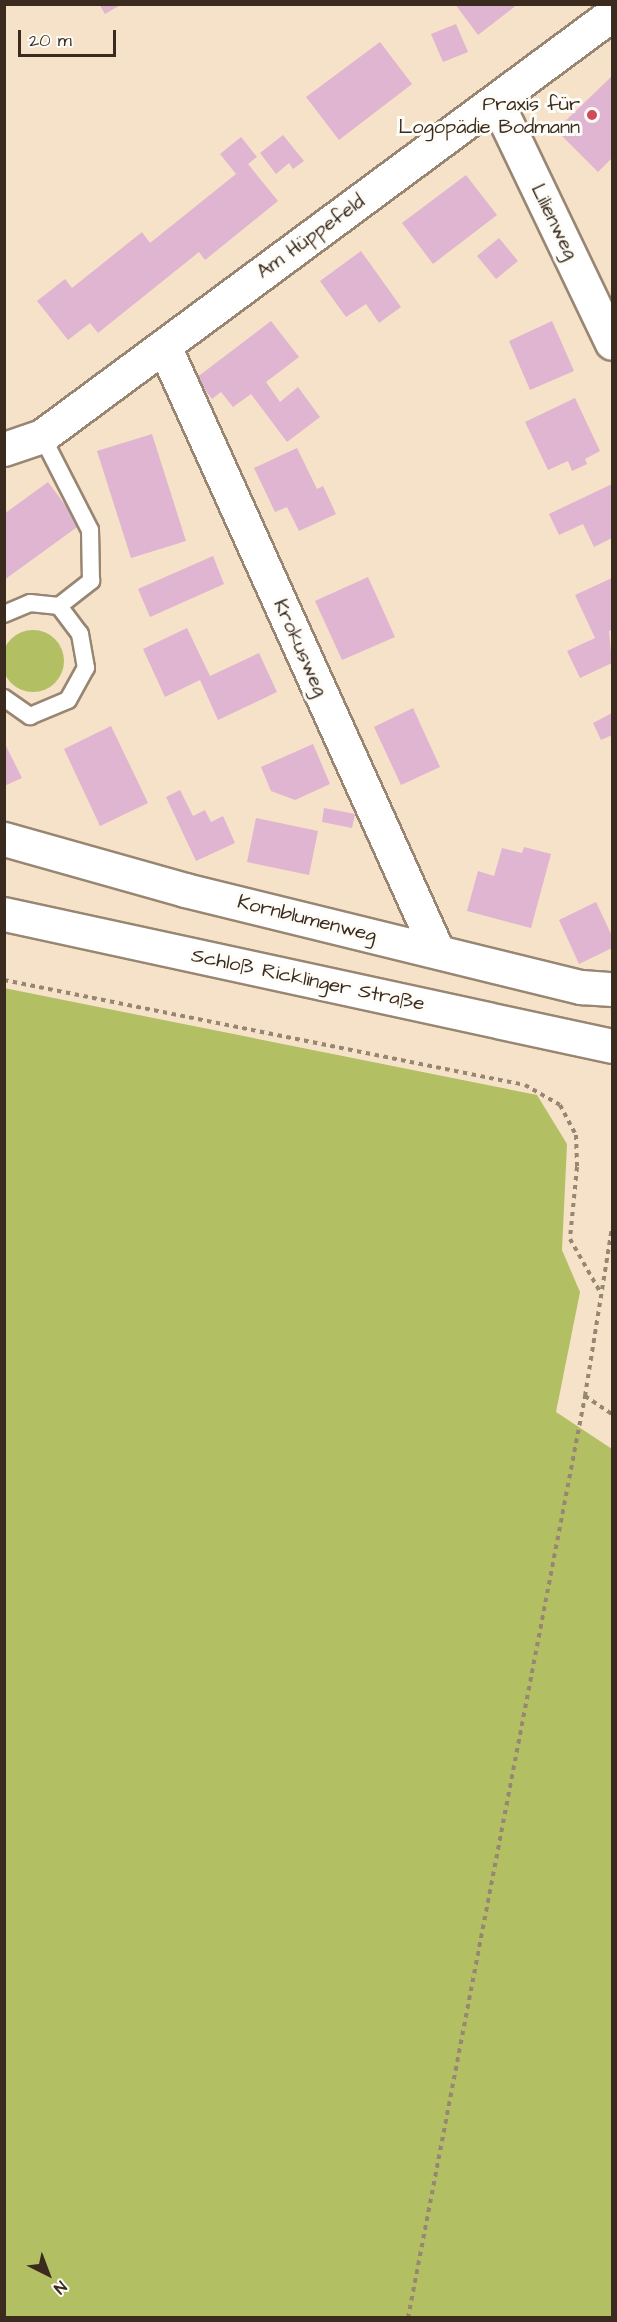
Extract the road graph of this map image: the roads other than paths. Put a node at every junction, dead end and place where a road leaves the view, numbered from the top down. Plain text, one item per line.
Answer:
1 (612, 14) edge
2 (496, 101) junction
3 (612, 343) edge
4 (164, 346) junction
5 (42, 436) junction
6 (4, 449) edge
7 (59, 606) junction
8 (4, 614) edge
9 (4, 698) edge
10 (4, 839) edge
11 (4, 914) edge
12 (437, 950) junction
13 (612, 989) edge
14 (612, 1046) edge

1 - 2 street, Am Hüppefeld
2 - 3 street, Lilienweg
2 - 4 street, Am Hüppefeld
4 - 5 street, Am Hüppefeld
4 - 12 street, Krokusweg
5 - 6 street, Am Hüppefeld
5 - 7 lane
7 - 8 lane
7 - 9 lane
10 - 12 street, Kornblumenweg
11 - 14 street, Schloß Ricklinger Straße
12 - 13 street, Kornblumenweg

